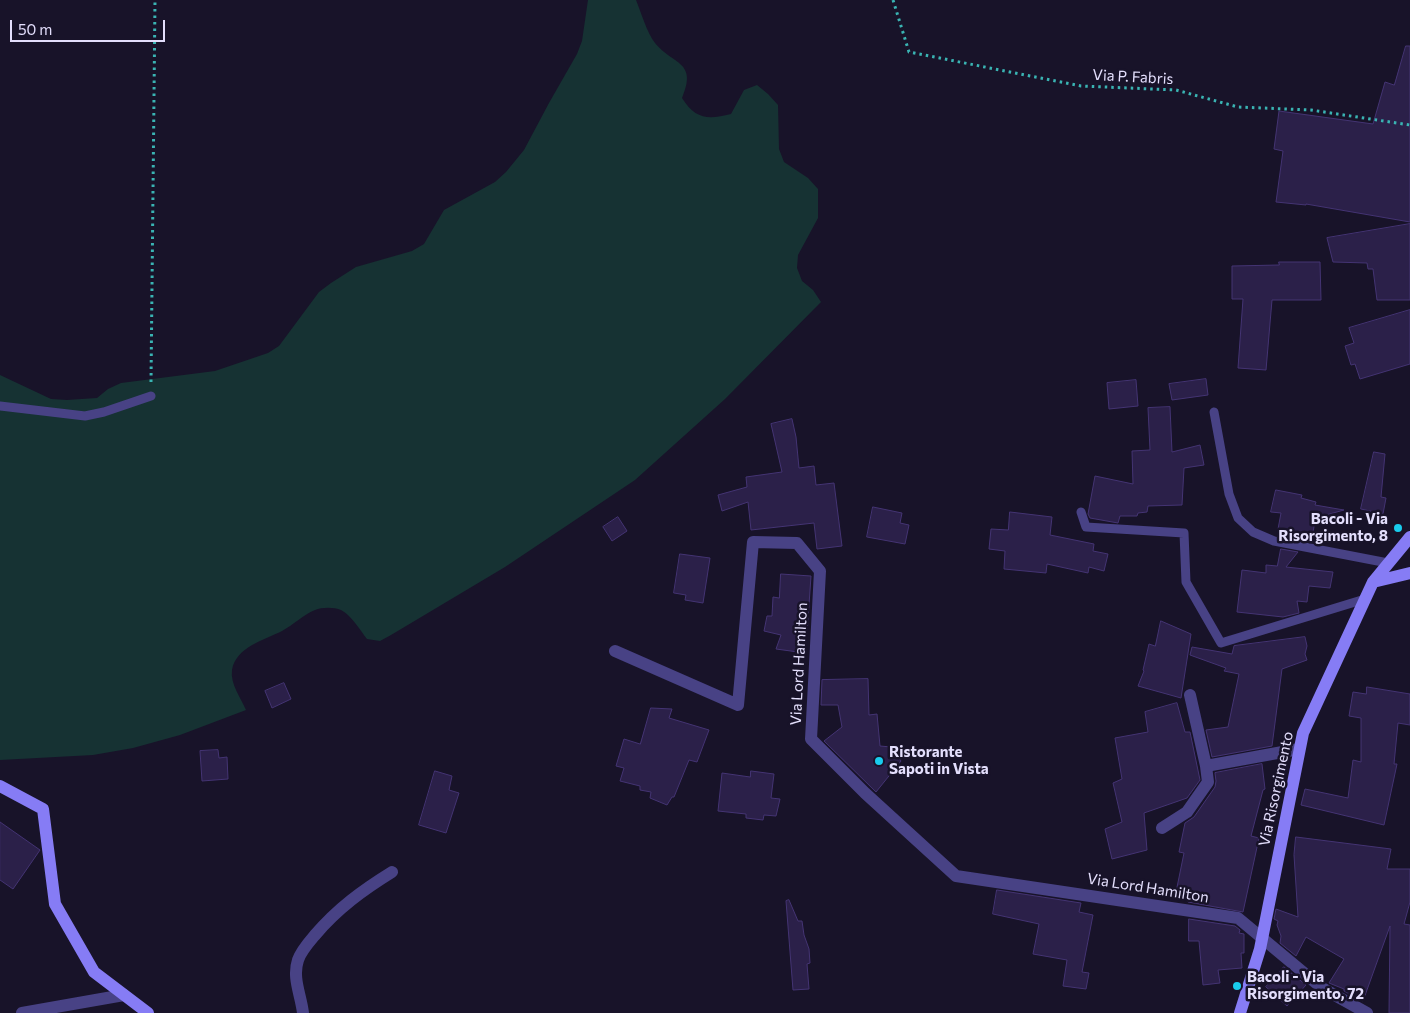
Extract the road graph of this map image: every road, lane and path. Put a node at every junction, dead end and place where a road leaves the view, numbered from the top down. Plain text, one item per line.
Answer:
1 (155, 0) edge
2 (893, 0) edge
3 (1410, 125) edge
4 (151, 396) joint
5 (0, 406) edge
6 (1214, 412) dead end
7 (1081, 512) dead end
8 (1410, 537) edge
9 (1388, 563) junction
10 (1410, 573) edge
11 (1373, 582) junction
12 (1365, 599) junction
13 (615, 651) dead end
14 (1190, 695) dead end
15 (1299, 750) junction
16 (1206, 766) junction
17 (0, 786) edge
18 (1162, 828) dead end
19 (392, 872) dead end
20 (1262, 939) junction
21 (124, 995) junction
22 (22, 1013) edge
23 (148, 1013) edge
24 (303, 1013) edge
25 (1240, 1013) edge
26 (1368, 1013) edge

1 - 4 path
2 - 3 path, Via P. Fabris
4 - 5 lane
6 - 9 lane
7 - 12 lane
8 - 9 main road, Via Risorgimento
9 - 11 main road, Via Risorgimento
10 - 11 main road
11 - 12 main road, Via Risorgimento
12 - 15 main road, Via Risorgimento
13 - 20 street, Via Lord Hamilton
14 - 16 street
15 - 16 street
15 - 20 main road, Via Risorgimento
16 - 18 street
17 - 21 main road
19 - 24 street
20 - 25 main road, Via Risorgimento
20 - 26 street
21 - 22 street
21 - 23 main road

